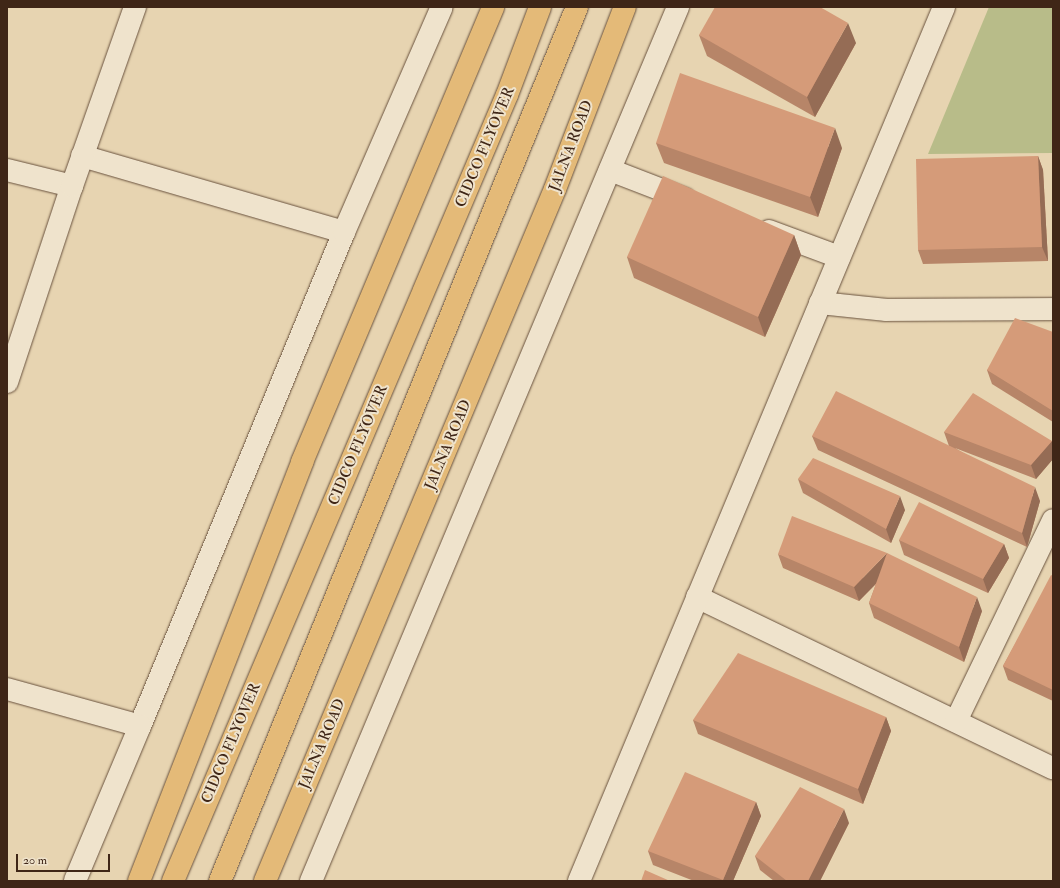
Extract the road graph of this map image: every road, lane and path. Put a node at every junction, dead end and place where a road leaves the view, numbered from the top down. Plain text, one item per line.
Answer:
1 (135, 7) edge
2 (442, 7) edge
3 (493, 7) edge
4 (540, 7) edge
5 (577, 7) edge
6 (625, 7) edge
7 (678, 7) edge
8 (944, 7) edge
9 (82, 156) junction
10 (7, 170) edge
11 (610, 170) junction
12 (72, 186) junction
13 (706, 207) edge
14 (750, 224) edge
15 (344, 232) junction
16 (839, 257) junction
17 (820, 303) junction
18 (1053, 310) edge
19 (7, 382) edge
20 (1053, 520) edge
21 (697, 597) junction
22 (7, 689) edge
23 (956, 721) junction
24 (140, 726) junction
25 (1053, 768) edge
26 (75, 881) edge
27 (138, 881) edge
28 (172, 881) edge
29 (220, 881) edge
30 (265, 881) edge
31 (311, 881) edge
32 (579, 881) edge

1 - 9 street
2 - 15 street
3 - 27 main road
4 - 28 main road, CIDCO FLYOVER
5 - 29 main road
6 - 30 main road, JALNA ROAD
7 - 11 street
8 - 16 street
9 - 12 street
9 - 15 street
10 - 12 street
11 - 13 street
11 - 31 street
12 - 19 street
14 - 16 street
15 - 24 street
16 - 17 street
17 - 18 street
17 - 21 street
20 - 23 street
21 - 23 street
21 - 32 street
22 - 24 street
23 - 25 street
24 - 26 street

